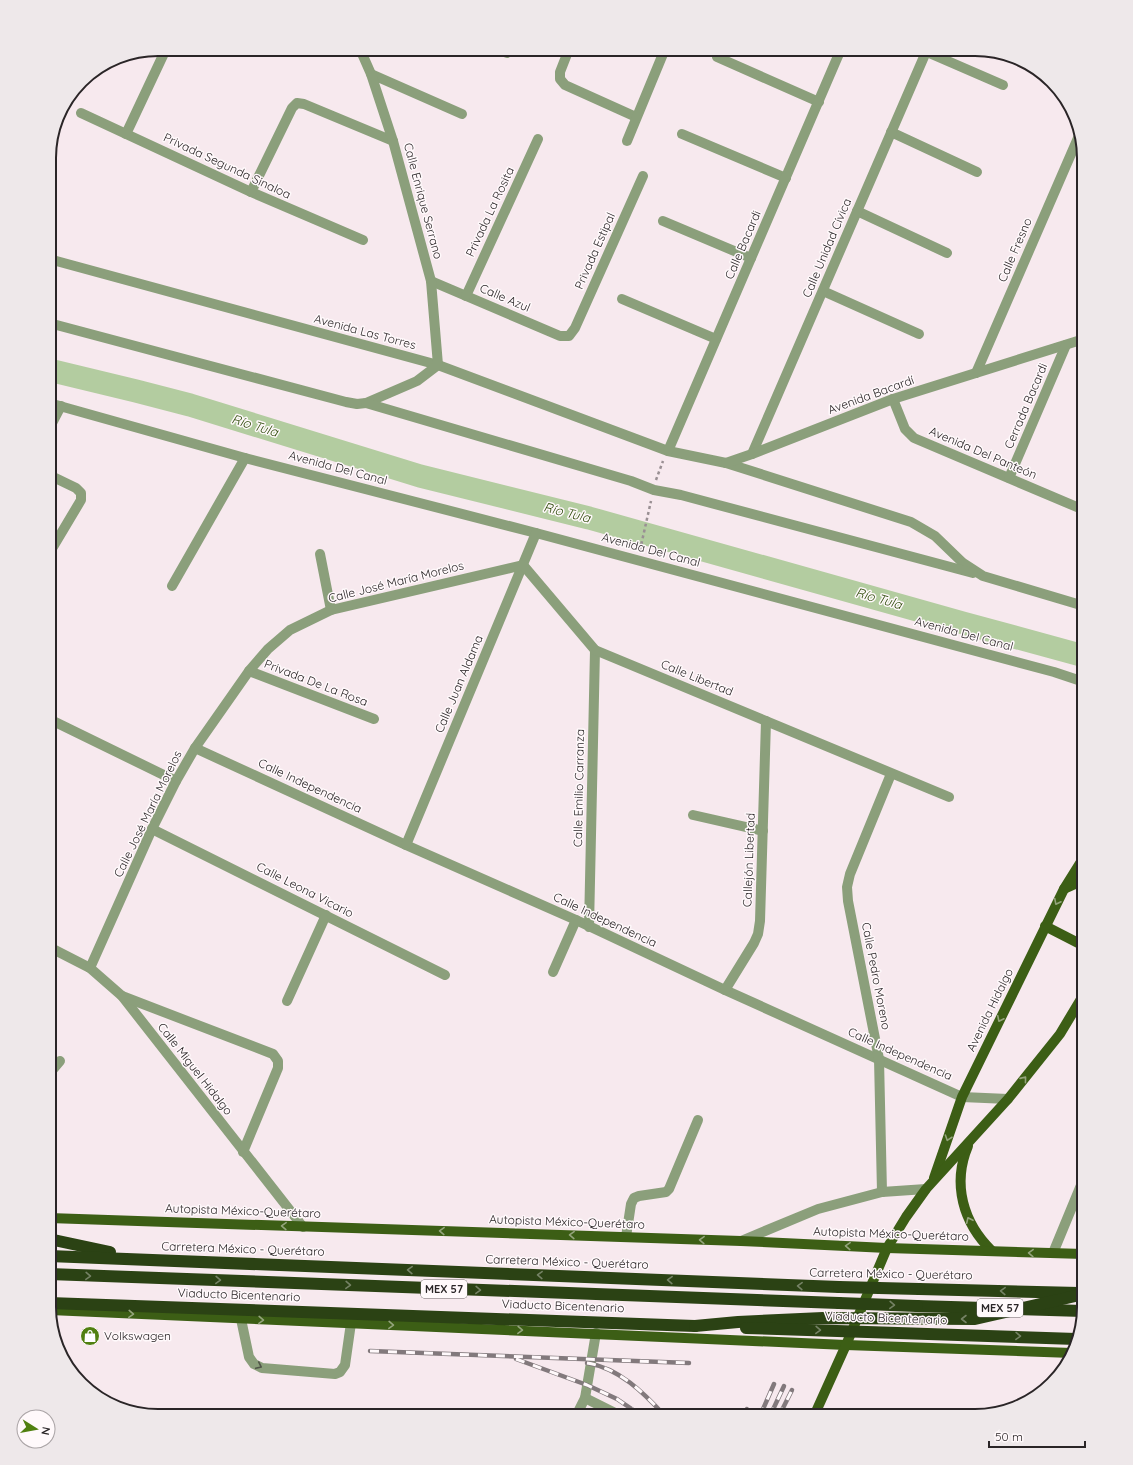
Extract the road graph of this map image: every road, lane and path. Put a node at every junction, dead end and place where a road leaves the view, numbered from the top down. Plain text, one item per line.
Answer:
1 (163, 56) edge
2 (363, 56) edge
3 (566, 56) edge
4 (661, 56) edge
5 (717, 56) dead end
6 (838, 56) edge
7 (921, 56) edge
8 (935, 56) edge
9 (371, 74) junction
10 (1003, 85) dead end
11 (819, 102) junction
12 (81, 113) dead end
13 (462, 114) dead end
14 (636, 118) junction
15 (892, 132) junction
16 (126, 134) junction
17 (682, 134) dead end
18 (538, 139) dead end
19 (393, 141) junction
20 (627, 141) dead end
21 (1076, 143) edge
22 (977, 172) dead end
23 (643, 176) dead end
24 (786, 178) junction
25 (251, 192) junction
26 (857, 211) junction
27 (663, 221) dead end
28 (363, 240) dead end
29 (947, 253) dead end
30 (751, 258) junction
31 (56, 261) edge
32 (431, 281) junction
33 (823, 291) junction
34 (466, 296) junction
35 (622, 299) dead end
36 (56, 325) edge
37 (919, 334) dead end
38 (569, 336) joint
39 (716, 339) junction
40 (1077, 341) edge
41 (1066, 345) junction
42 (438, 365) junction
43 (976, 372) junction
44 (893, 399) junction
45 (366, 403) junction
46 (56, 405) edge
47 (61, 406) junction
48 (56, 416) edge
49 (668, 451) junction
50 (752, 454) junction
51 (246, 458) junction
52 (726, 463) junction
53 (656, 476) dead end
54 (56, 478) edge
55 (1009, 478) junction
56 (654, 490) junction
57 (1077, 507) edge
58 (536, 533) junction
59 (56, 542) edge
60 (320, 554) dead end
61 (639, 554) dead end
62 (523, 565) junction
63 (983, 576) junction
64 (172, 586) dead end
65 (1077, 604) edge
66 (331, 610) junction
67 (595, 650) junction
68 (249, 671) junction
69 (1077, 680) edge
70 (374, 719) dead end
71 (766, 721) junction
72 (56, 722) edge
73 (195, 748) junction
74 (892, 774) junction
75 (176, 781) junction
76 (949, 797) dead end
77 (693, 815) dead end
78 (152, 829) junction
79 (762, 831) junction
80 (406, 845) junction
81 (1077, 868) edge
82 (1077, 883) edge
83 (1064, 889) junction
84 (326, 915) junction
85 (576, 920) junction
86 (1045, 926) junction
87 (589, 927) junction
88 (1077, 942) edge
89 (56, 951) edge
90 (90, 968) junction
91 (553, 972) dead end
92 (445, 975) dead end
93 (725, 990) junction
94 (122, 996) junction
95 (287, 1001) dead end
96 (1077, 1006) edge
97 (879, 1059) junction
98 (60, 1061) dead end
99 (56, 1066) edge
100 (962, 1097) junction
101 (1008, 1099) junction
102 (698, 1120) dead end
103 (970, 1140) junction
104 (243, 1152) junction
105 (929, 1185) junction
106 (882, 1192) junction
107 (1077, 1195) edge
108 (56, 1218) edge
109 (303, 1227) junction
110 (626, 1237) junction
111 (56, 1241) edge
112 (741, 1241) junction
113 (887, 1248) junction
114 (992, 1251) junction
115 (1053, 1253) junction
116 (1077, 1254) edge
117 (56, 1256) edge
118 (142, 1259) junction
119 (56, 1274) edge
120 (1077, 1294) edge
121 (1077, 1296) edge
122 (56, 1302) edge
123 (56, 1310) edge
124 (1077, 1311) edge
125 (241, 1319) junction
126 (351, 1323) junction
127 (695, 1326) junction
128 (596, 1333) junction
129 (1072, 1338) edge
130 (846, 1345) junction
131 (1066, 1353) edge
132 (585, 1398) junction
133 (580, 1409) edge
134 (607, 1409) edge
135 (817, 1409) edge

1 - 16 street
2 - 9 street, Calle Enrique Serrano
3 - 14 street
4 - 14 street
5 - 11 street
6 - 11 street, Calle Bacardi
7 - 15 street, Calle Unidad Cívica
8 - 10 street
9 - 13 street
9 - 19 street, Calle Enrique Serrano
11 - 24 street, Calle Bacardi
12 - 16 street, Privada Segunda Sinaloa
14 - 20 street
15 - 22 street
15 - 26 street, Calle Unidad Cívica
16 - 25 street, Privada Segunda Sinaloa
17 - 24 street
18 - 34 street, Privada La Rosita
19 - 25 street
19 - 32 street, Calle Enrique Serrano
21 - 43 street, Calle Fresno
23 - 38 street, Privada Estipal
24 - 30 street, Calle Bacardi
25 - 28 street, Privada Segunda Sinaloa
26 - 29 street
26 - 33 street, Calle Unidad Cívica
27 - 30 street
30 - 39 street, Calle Bacardi
31 - 42 street, Avenida Las Torres
32 - 34 street, Calle Azul
32 - 42 street, Calle Enrique Serrano
33 - 37 street
33 - 50 street, Calle Unidad Cívica
34 - 38 street, Calle Azul
35 - 39 street
36 - 45 street
39 - 49 street, Calle Bacardi
40 - 41 street, Avenida Bacardí
41 - 43 street, Avenida Bacardí
41 - 55 street, Cerrada Bacardi
42 - 45 street
42 - 49 street, Avenida Las Torres
43 - 44 street, Avenida Bacardí
44 - 50 street, Avenida Bacardí
44 - 55 street, Avenida Del Panteón
45 - 56 street
46 - 47 street, Avenida Del Canal
47 - 48 street
47 - 51 street, Avenida Del Canal
49 - 52 street
49 - 53 path
50 - 52 street, Avenida Bacardí
51 - 58 street, Avenida Del Canal
51 - 64 street
52 - 63 street
54 - 59 street
55 - 57 street, Avenida Del Panteón
56 - 61 path
56 - 63 street
58 - 62 street, Calle Juan Aldama
58 - 69 street, Avenida Del Canal
60 - 66 street
62 - 66 street, Calle José María Morelos
62 - 67 street, Calle Libertad
62 - 80 street, Calle Juan Aldama
63 - 65 street
66 - 68 street, Calle José María Morelos
67 - 71 street, Calle Libertad
67 - 87 street, Calle Emilio Carranza
68 - 70 street, Privada De La Rosa
68 - 73 street, Calle José María Morelos
71 - 74 street, Calle Libertad
71 - 79 street, Callejón Libertad
72 - 75 street
73 - 75 street, Calle José María Morelos
73 - 80 street, Calle Independencia
74 - 76 street, Calle Libertad
74 - 97 street, Calle Pedro Moreno
75 - 78 street, Calle José María Morelos
77 - 79 street
78 - 84 street, Calle Leona Vicario
78 - 90 street, Calle José María Morelos
79 - 93 street, Callejón Libertad
80 - 85 street, Calle Independencia
81 - 83 main road, Avenida Hidalgo
82 - 83 main road
83 -> 86 main road, Avenida Hidalgo
84 - 92 street, Calle Leona Vicario
84 - 95 street
85 - 87 street, Calle Independencia
85 - 91 street
86 - 88 main road
86 -> 100 main road, Avenida Hidalgo
87 - 93 street, Calle Independencia
89 - 90 street, Calle Miguel Hidalgo
90 - 94 street, Calle Miguel Hidalgo
93 - 97 street, Calle Independencia
94 - 104 street, Calle Miguel Hidalgo
94 - 104 street
101 -> 96 main road, Avenida Hidalgo
97 - 100 street, Calle Independencia
97 - 106 street, Calle Pedro Moreno
98 - 99 street
100 - 101 street, Calle Independencia
100 -> 105 main road, Avenida Hidalgo
101 - 103 main road, Avenida Hidalgo
102 - 110 street
103 - 105 main road, Avenida Hidalgo
114 -> 103 main road
104 - 109 street, Calle Miguel Hidalgo
105 - 106 street
105 - 113 main road, Avenida Hidalgo
106 - 112 street
107 - 115 street
109 -> 108 main road, Autopista México-Querétaro
110 -> 109 main road, Autopista México-Querétaro
112 -> 110 main road, Autopista México-Querétaro
111 - 118 highway
113 -> 112 main road, Autopista México-Querétaro
113 - 114 main road, Autopista México-Querétaro
113 - 130 main road, Avenida Hidalgo
115 -> 114 main road, Autopista México-Querétaro
115 - 116 main road, Autopista México-Querétaro
117 - 118 highway, Carretera México - Querétaro / MEX 57
120 -> 118 highway, Carretera México - Querétaro / MEX 57, bridge
119 -> 124 highway, MEX 57, bridge
121 -> 127 highway, bridge
122 - 127 highway, Viaducto Bicentenario
123 -> 125 main road
125 -> 126 main road
125 -> 126 street
126 -> 128 main road
127 -> 129 highway, Viaducto Bicentenario, bridge
128 - 130 main road
128 - 132 street
130 - 131 main road
130 - 135 main road, Avenida Hidalgo
132 - 133 street
132 - 134 street

